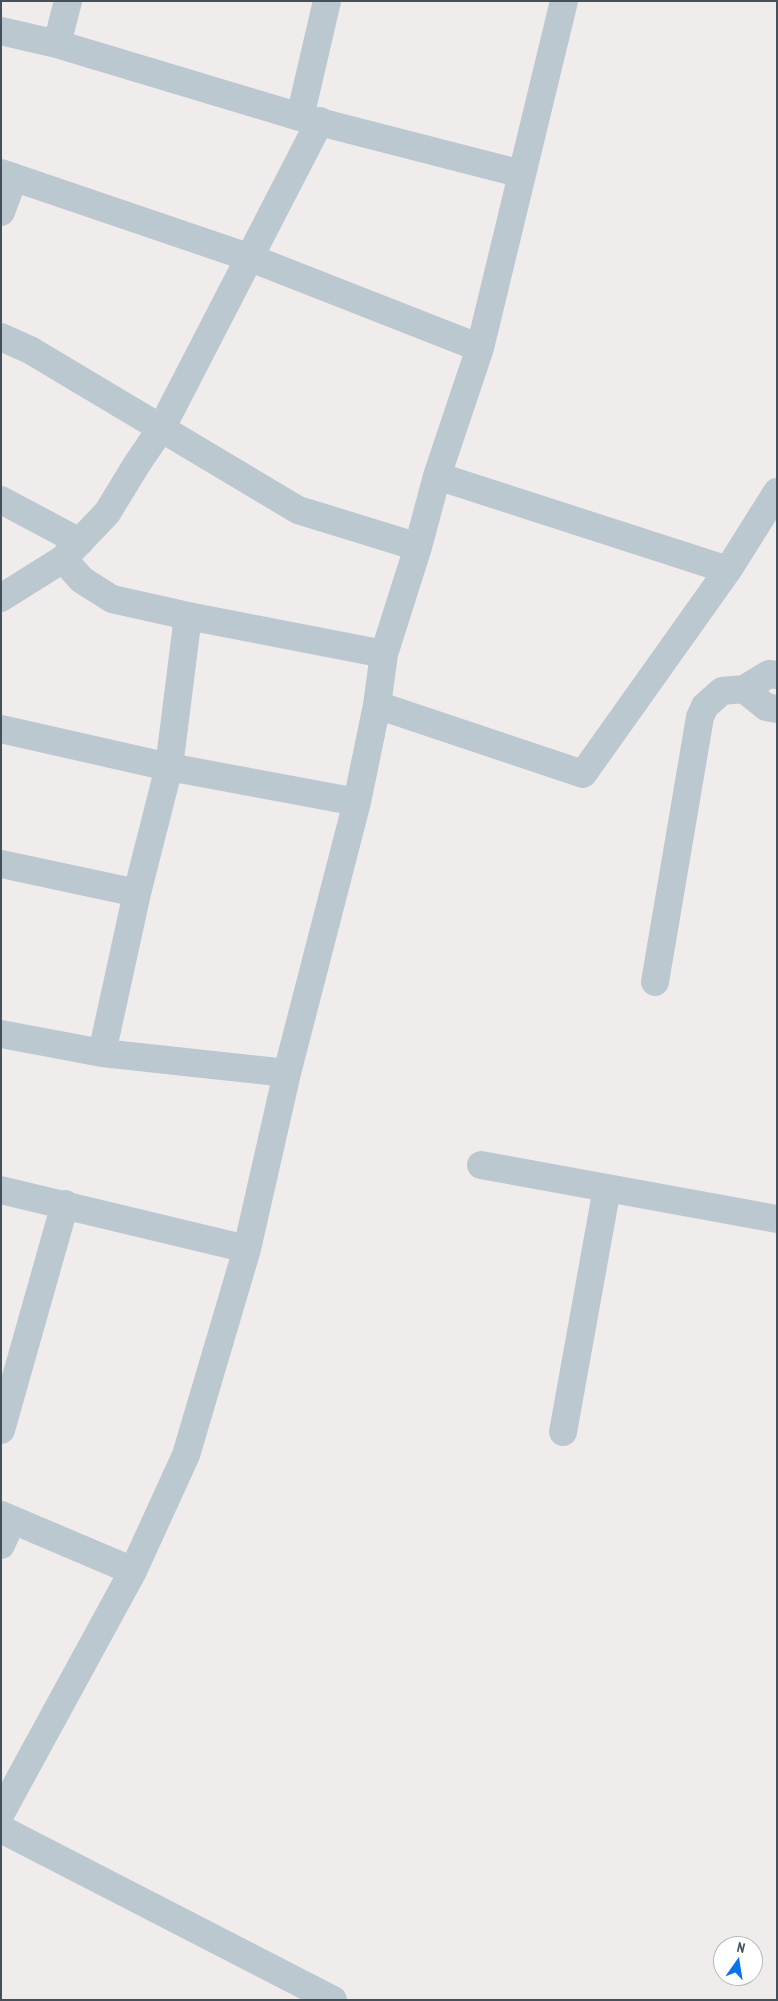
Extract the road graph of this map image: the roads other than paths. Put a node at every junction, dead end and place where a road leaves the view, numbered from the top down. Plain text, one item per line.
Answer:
1 (68, 1) edge
2 (327, 1) edge
3 (564, 1) edge
4 (1, 31) edge
5 (57, 44) junction
6 (310, 119) junction
7 (522, 174) junction
8 (8, 175) edge
9 (1, 212) edge
10 (248, 257) junction
11 (1, 337) edge
12 (480, 348) junction
13 (162, 428) junction
14 (437, 476) junction
15 (777, 492) edge
16 (1, 500) edge
17 (418, 547) junction
18 (72, 551) junction
19 (728, 570) junction
20 (1, 598) edge
21 (188, 616) junction
22 (384, 654) junction
23 (777, 675) edge
24 (744, 689) junction
25 (377, 705) junction
26 (777, 709) edge
27 (1, 729) edge
28 (169, 767) junction
29 (357, 802) junction
30 (1, 864) edge
31 (137, 893) junction
32 (655, 982) dead end
33 (1, 1034) edge
34 (102, 1053) junction
35 (287, 1073) junction
36 (481, 1165) dead end
37 (607, 1188) junction
38 (1, 1190) edge
39 (64, 1204) junction
40 (777, 1219) edge
41 (247, 1249) junction
42 (1, 1430) edge
43 (563, 1432) dead end
44 (7, 1518) edge
45 (1, 1545) edge
46 (133, 1571) junction
47 (1, 1813) edge
48 (1, 1828) edge
49 (333, 2000) edge

1 - 5 street
2 - 6 street
3 - 7 street
4 - 5 street
5 - 6 street
6 - 7 street
6 - 10 street
7 - 12 street
8 - 9 street
8 - 10 street
10 - 12 street
10 - 13 street
11 - 13 street
12 - 14 street
13 - 17 street
13 - 18 street
14 - 17 street
14 - 19 street
15 - 19 street
16 - 18 street
17 - 22 street
18 - 20 street
18 - 21 street
19 - 25 street
21 - 22 street
21 - 28 street
22 - 25 street
23 - 24 street
24 - 26 street
24 - 32 street
25 - 29 street
27 - 28 street
28 - 29 street
28 - 31 street
29 - 35 street
30 - 31 street
31 - 34 street
33 - 34 street
34 - 35 street
35 - 41 street
36 - 37 street
37 - 40 street
37 - 43 street
38 - 39 street
39 - 41 street
39 - 42 street
41 - 46 street
44 - 45 street
44 - 46 street
46 - 47 street
48 - 49 street

